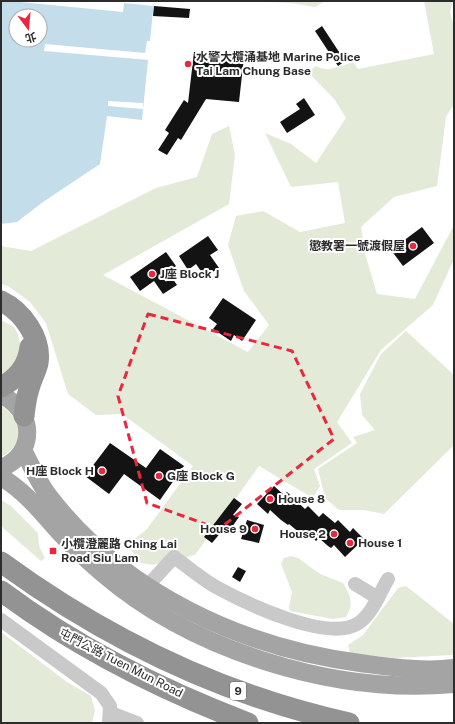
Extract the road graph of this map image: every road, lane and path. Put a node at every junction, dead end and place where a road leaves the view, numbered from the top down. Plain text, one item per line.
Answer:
1 (1, 301) edge
2 (31, 330) junction
3 (1, 387) edge
4 (1, 395) edge
5 (24, 416) junction
6 (23, 450) junction
7 (1, 468) edge
8 (1, 477) edge
9 (1, 562) edge
10 (388, 580) dead end
11 (355, 584) dead end
12 (148, 586) junction
13 (1, 592) edge
14 (378, 598) junction
15 (136, 599) junction
16 (1, 620) edge
17 (454, 668) edge
18 (454, 684) edge
19 (110, 718) edge
20 (137, 723) edge
21 (248, 723) edge
22 (349, 723) edge

1 - 2 highway
2 - 3 highway
2 - 5 highway
4 - 5 main road
5 - 6 main road
6 - 7 main road
6 - 12 main road
8 - 15 main road
9 - 22 highway, 屯門公路 Tuen Mun Road / 9
10 - 14 street
11 - 14 street
12 - 14 street
12 - 15 street
12 - 17 main road
13 - 21 highway, 屯門公路 Tuen Mun Road / 9
15 - 18 main road
16 - 19 street
19 - 20 street

